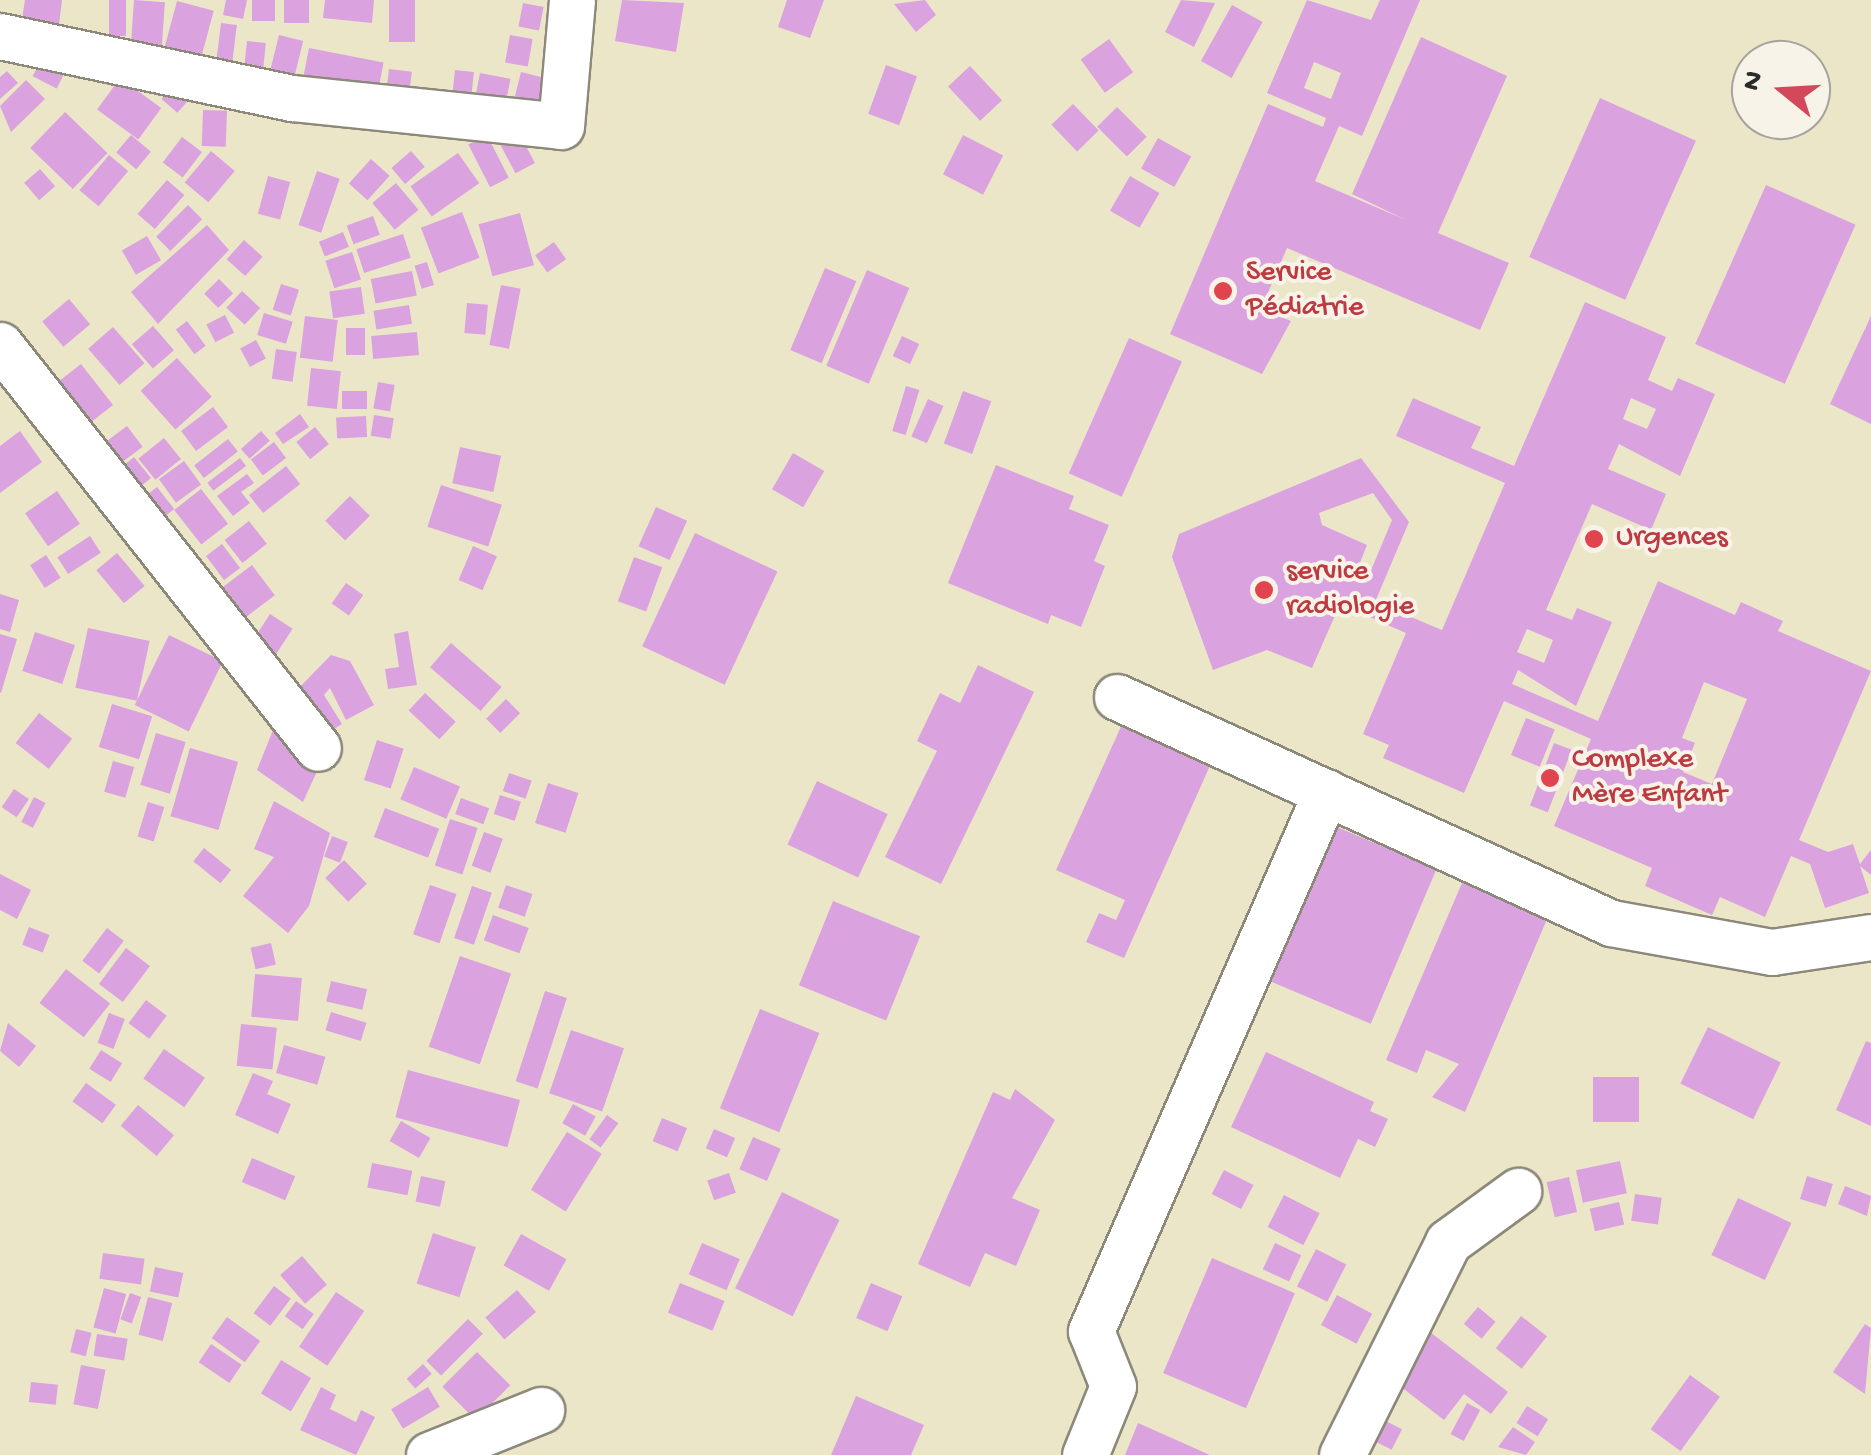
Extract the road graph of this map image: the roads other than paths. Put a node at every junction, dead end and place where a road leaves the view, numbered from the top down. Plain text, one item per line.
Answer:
1 (572, 0) edge
2 (0, 36) edge
3 (0, 346) edge
4 (1117, 697) dead end
5 (318, 748) dead end
6 (1326, 792) junction
7 (1871, 937) edge
8 (1518, 1191) dead end
9 (540, 1410) dead end
10 (429, 1455) edge
11 (1085, 1455) edge
12 (1342, 1455) edge

1 - 2 street
3 - 5 street
4 - 6 street
6 - 7 street
6 - 11 street
8 - 12 street
9 - 10 street

